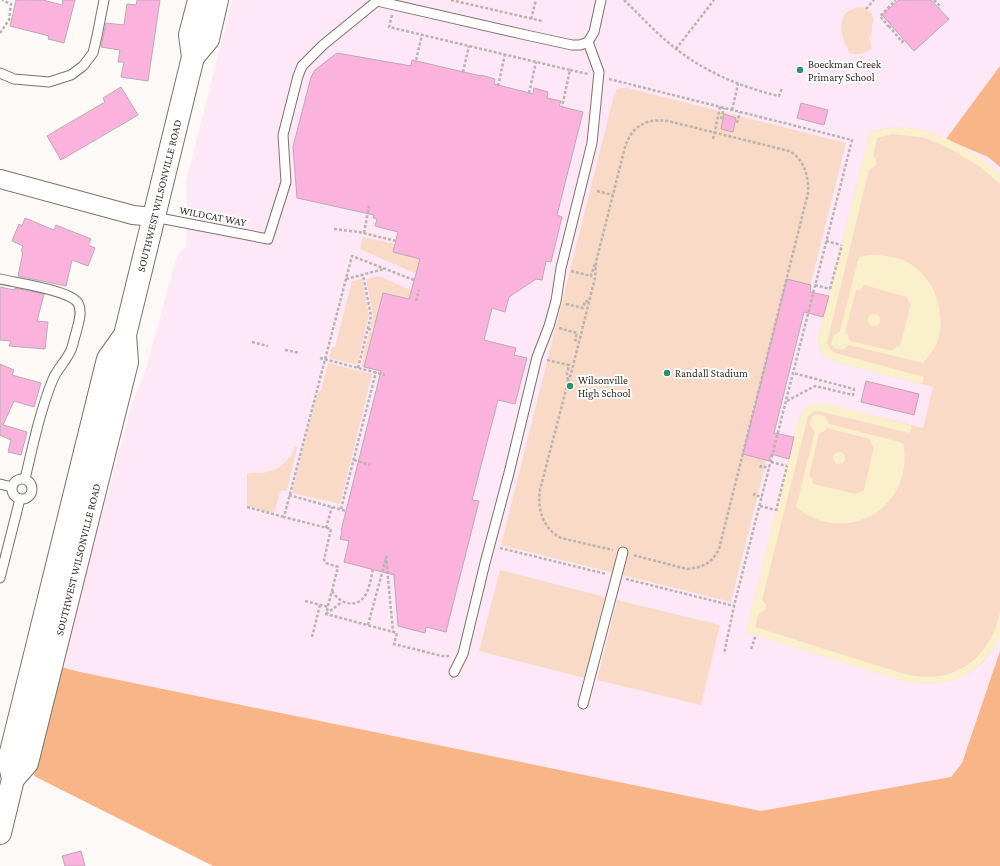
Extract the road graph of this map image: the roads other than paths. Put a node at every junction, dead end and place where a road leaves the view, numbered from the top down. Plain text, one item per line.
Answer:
1 (104, 0) edge
2 (199, 0) edge
3 (217, 0) edge
4 (601, 0) edge
5 (588, 42) junction
6 (193, 57) junction
7 (0, 73) edge
8 (0, 179) edge
9 (154, 217) junction
10 (0, 279) edge
11 (25, 479) junction
12 (0, 484) edge
13 (12, 487) junction
14 (20, 499) junction
15 (623, 552) road end
16 (0, 578) edge
17 (454, 672) dead end
18 (583, 704) dead end
19 (4, 800) edge
20 (0, 833) edge

1 - 7 lane
2 - 6 main road, SOUTHWEST WILSONVILLE ROAD
3 - 6 main road, SOUTHWEST WILSONVILLE ROAD
4 - 5 lane
5 - 9 lane, WILDCAT WAY
5 - 17 lane
6 - 9 main road, SOUTHWEST WILSONVILLE ROAD
8 - 9 street
9 - 19 main road, SOUTHWEST WILSONVILLE ROAD
10 - 11 lane
11 - 13 lane
11 - 14 lane
12 - 13 lane
13 - 14 lane
14 - 16 lane
15 - 18 lane
19 - 20 main road, SOUTHWEST WILSONVILLE ROAD

